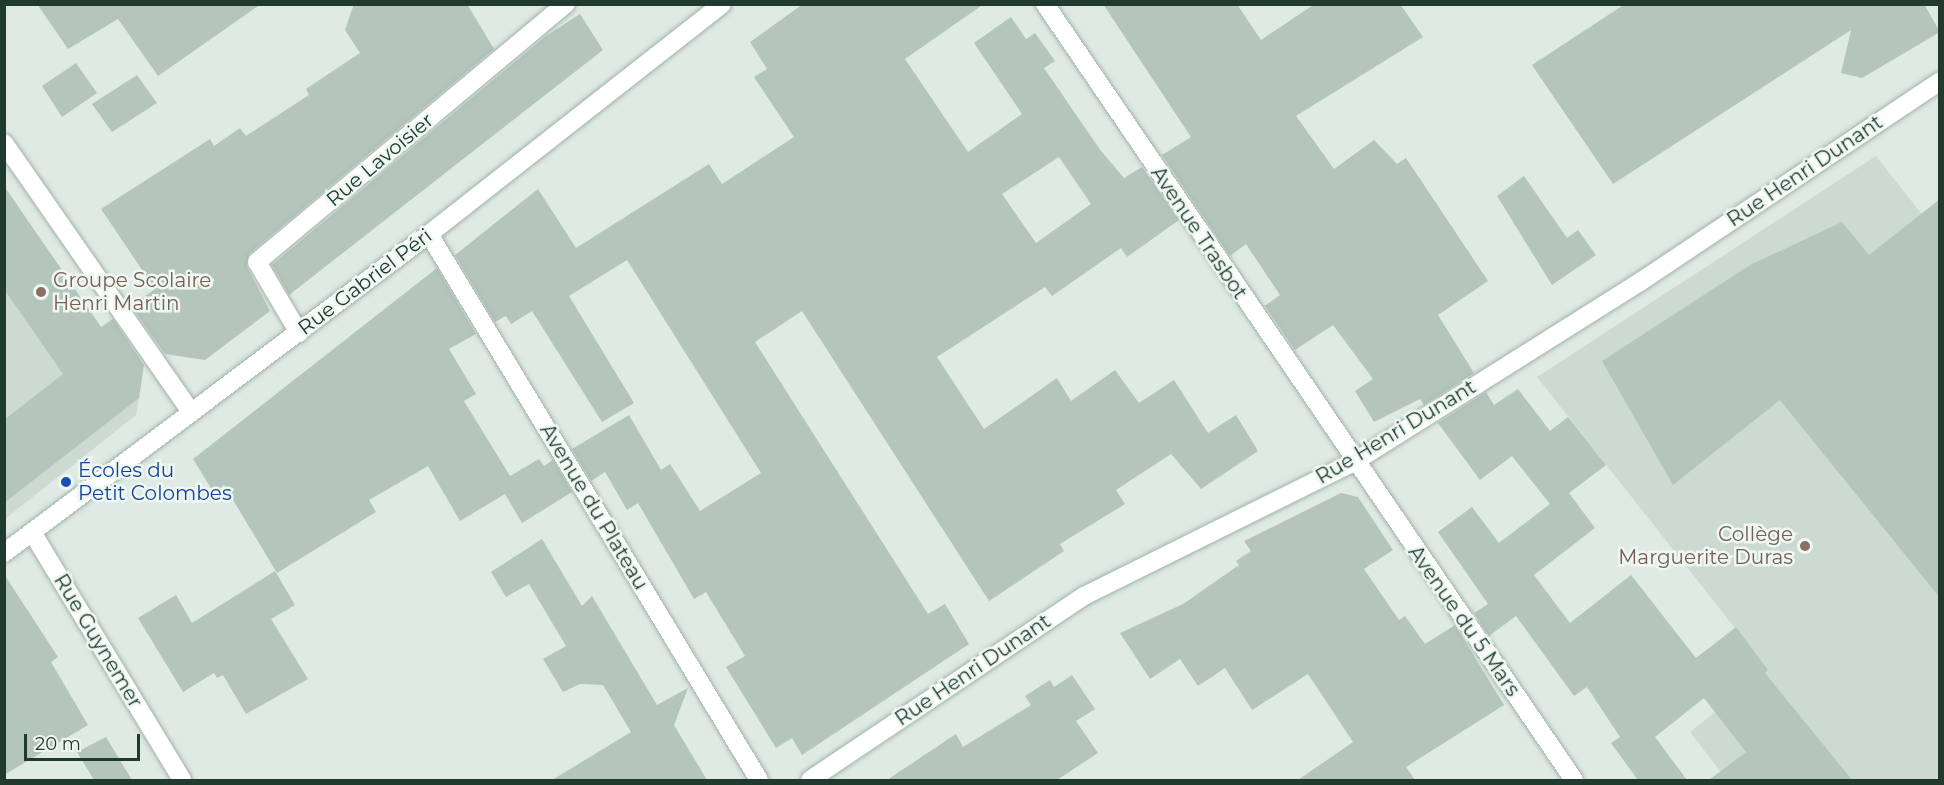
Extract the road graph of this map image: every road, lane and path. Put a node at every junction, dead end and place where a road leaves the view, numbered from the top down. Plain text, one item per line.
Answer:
1 (566, 4) edge
2 (722, 4) edge
3 (1045, 4) edge
4 (1940, 81) edge
5 (4, 143) edge
6 (429, 234) junction
7 (299, 333) junction
8 (189, 409) junction
9 (1354, 462) junction
10 (32, 532) junction
11 (4, 553) edge
12 (182, 780) edge
13 (759, 780) edge
14 (810, 780) edge
15 (1574, 780) edge

1 - 7 street, Rue Lavoisier
2 - 6 street, Rue Gabriel Péri
3 - 9 street, Avenue Trasbot
4 - 9 street, Rue Henri Dunant
5 - 8 street
6 - 7 street, Rue Gabriel Péri
6 - 13 street, Avenue du Plateau
7 - 8 street, Rue Gabriel Péri
8 - 10 street, Rue Gabriel Péri
9 - 14 street, Rue Henri Dunant
9 - 15 street, Avenue du 5 Mars
10 - 11 street, Rue Gabriel Péri
10 - 12 street, Rue Guynemer

